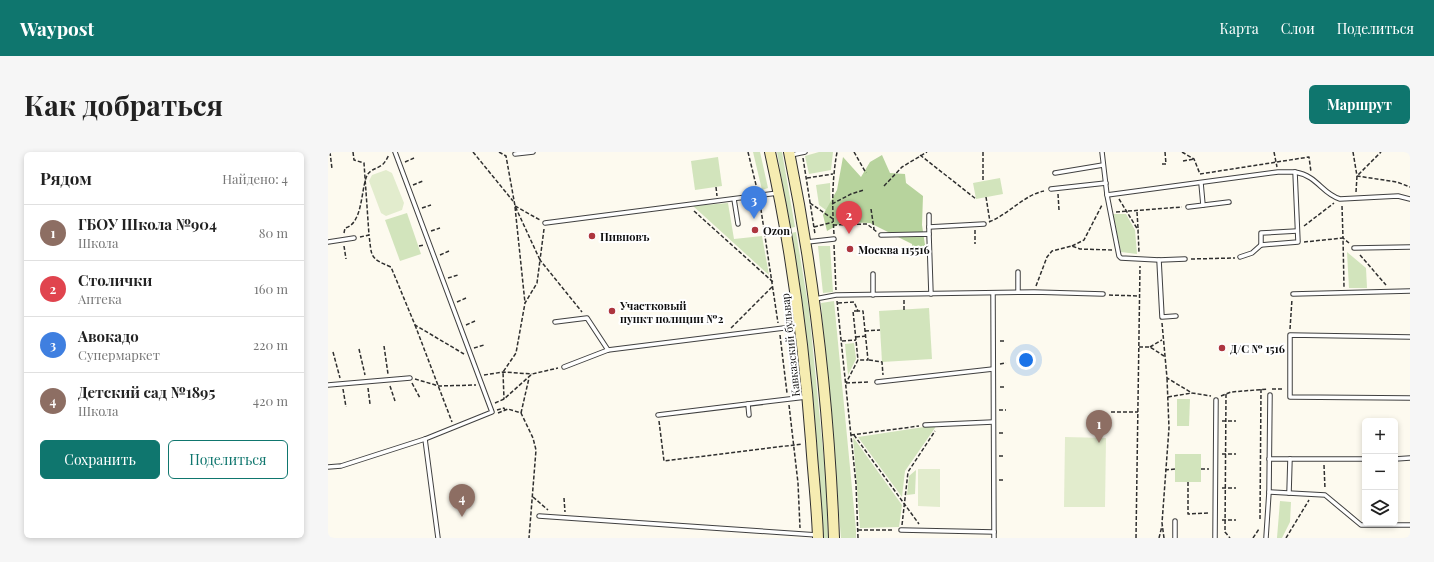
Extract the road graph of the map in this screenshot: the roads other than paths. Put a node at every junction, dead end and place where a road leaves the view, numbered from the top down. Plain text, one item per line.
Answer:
1 (393, 152) edge
2 (533, 152) edge
3 (770, 152) edge
4 (804, 152) edge
5 (1102, 152) edge
6 (516, 154) dead end
7 (789, 154) edge
8 (1103, 165) junction
9 (1295, 172) junction
10 (1055, 173) dead end
11 (1106, 183) junction
12 (1201, 183) junction
13 (1051, 189) road end
14 (779, 193) junction
15 (1107, 195) junction
16 (734, 199) junction
17 (1410, 199) edge
18 (1229, 202) dead end
19 (1203, 205) junction
20 (1188, 207) road end
21 (929, 214) dead end
22 (545, 223) road end
23 (738, 224) dead end
24 (984, 224) road end
25 (929, 227) junction
26 (1297, 231) junction
27 (929, 234) junction
28 (881, 235) road end
29 (354, 238) road end
30 (834, 239) road end
31 (328, 242) edge
32 (806, 242) junction
33 (1280, 244) junction
34 (1261, 245) junction
35 (1410, 247) edge
36 (1354, 248) road end
37 (1280, 249) dead end
38 (1240, 258) road end
39 (1185, 259) road end
40 (1159, 260) junction
41 (1018, 272) dead end
42 (873, 274) dead end
43 (1410, 291) edge
44 (1018, 292) junction
45 (993, 293) junction
46 (931, 294) junction
47 (1103, 294) road end
48 (1293, 294) road end
49 (874, 295) junction
50 (814, 299) junction
51 (1176, 316) dead end
52 (554, 322) dead end
53 (801, 326) junction
54 (1410, 337) edge
55 (608, 350) junction
56 (564, 367) road end
57 (993, 369) junction
58 (410, 378) road end
59 (877, 382) road end
60 (328, 385) edge
61 (1270, 395) dead end
62 (808, 397) junction
63 (1410, 398) edge
64 (1216, 400) dead end
65 (748, 404) junction
66 (658, 415) road end
67 (749, 415) dead end
68 (994, 422) junction
69 (925, 425) road end
70 (424, 439) junction
71 (1398, 458) edge
72 (1410, 458) edge
73 (1269, 459) junction
74 (1290, 459) junction
75 (1362, 459) edge
76 (328, 467) edge
77 (1269, 492) junction
78 (1289, 493) junction
79 (539, 516) dead end
80 (1175, 521) dead end
81 (1410, 525) edge
82 (901, 530) road end
83 (994, 532) junction
84 (818, 536) edge
85 (438, 538) edge
86 (834, 538) edge
87 (994, 538) edge
88 (1175, 538) edge
89 (1215, 538) edge
90 (1266, 538) edge

1 - 70 lane
2 - 6 lane
3 - 14 street, Кавказский бульвар
4 - 7 lane
5 - 8 lane
7 - 32 street
8 - 10 lane
8 - 11 lane
9 - 12 lane
9 - 17 lane
9 - 26 lane
11 - 13 lane
11 - 15 lane
12 - 15 lane
12 - 19 lane
14 - 16 lane
14 - 53 street, Кавказский бульвар
15 - 40 lane
16 - 22 lane
16 - 23 lane
18 - 19 lane
19 - 20 lane
21 - 25 lane
24 - 25 lane
25 - 27 lane
26 - 33 lane
26 - 34 lane
27 - 28 lane
27 - 46 lane
29 - 31 lane
30 - 32 lane
32 - 50 street
33 - 34 lane
33 - 37 lane
34 - 38 lane
35 - 36 lane
39 - 40 lane
40 - 51 lane
41 - 44 lane
42 - 49 lane
43 - 48 lane
44 - 45 lane
44 - 47 lane
45 - 46 lane
45 - 57 lane
46 - 49 lane
49 - 50 lane
50 - 86 street
52 - 55 lane
53 - 55 lane
53 - 62 street, Кавказский бульвар
54 - 63 lane
55 - 56 lane
57 - 59 lane
57 - 68 lane
58 - 60 lane
61 - 73 lane
62 - 65 lane
62 - 84 street, Кавказский бульвар
64 - 89 lane
65 - 66 lane
65 - 67 lane
68 - 69 lane
68 - 83 lane
70 - 76 lane
70 - 85 lane
71 - 72 lane
73 - 74 lane
73 - 77 lane
74 - 75 lane
74 - 78 lane
77 - 78 lane
77 - 90 lane
78 - 81 lane
79 - 84 lane
80 - 88 lane
82 - 83 lane
83 - 87 lane

